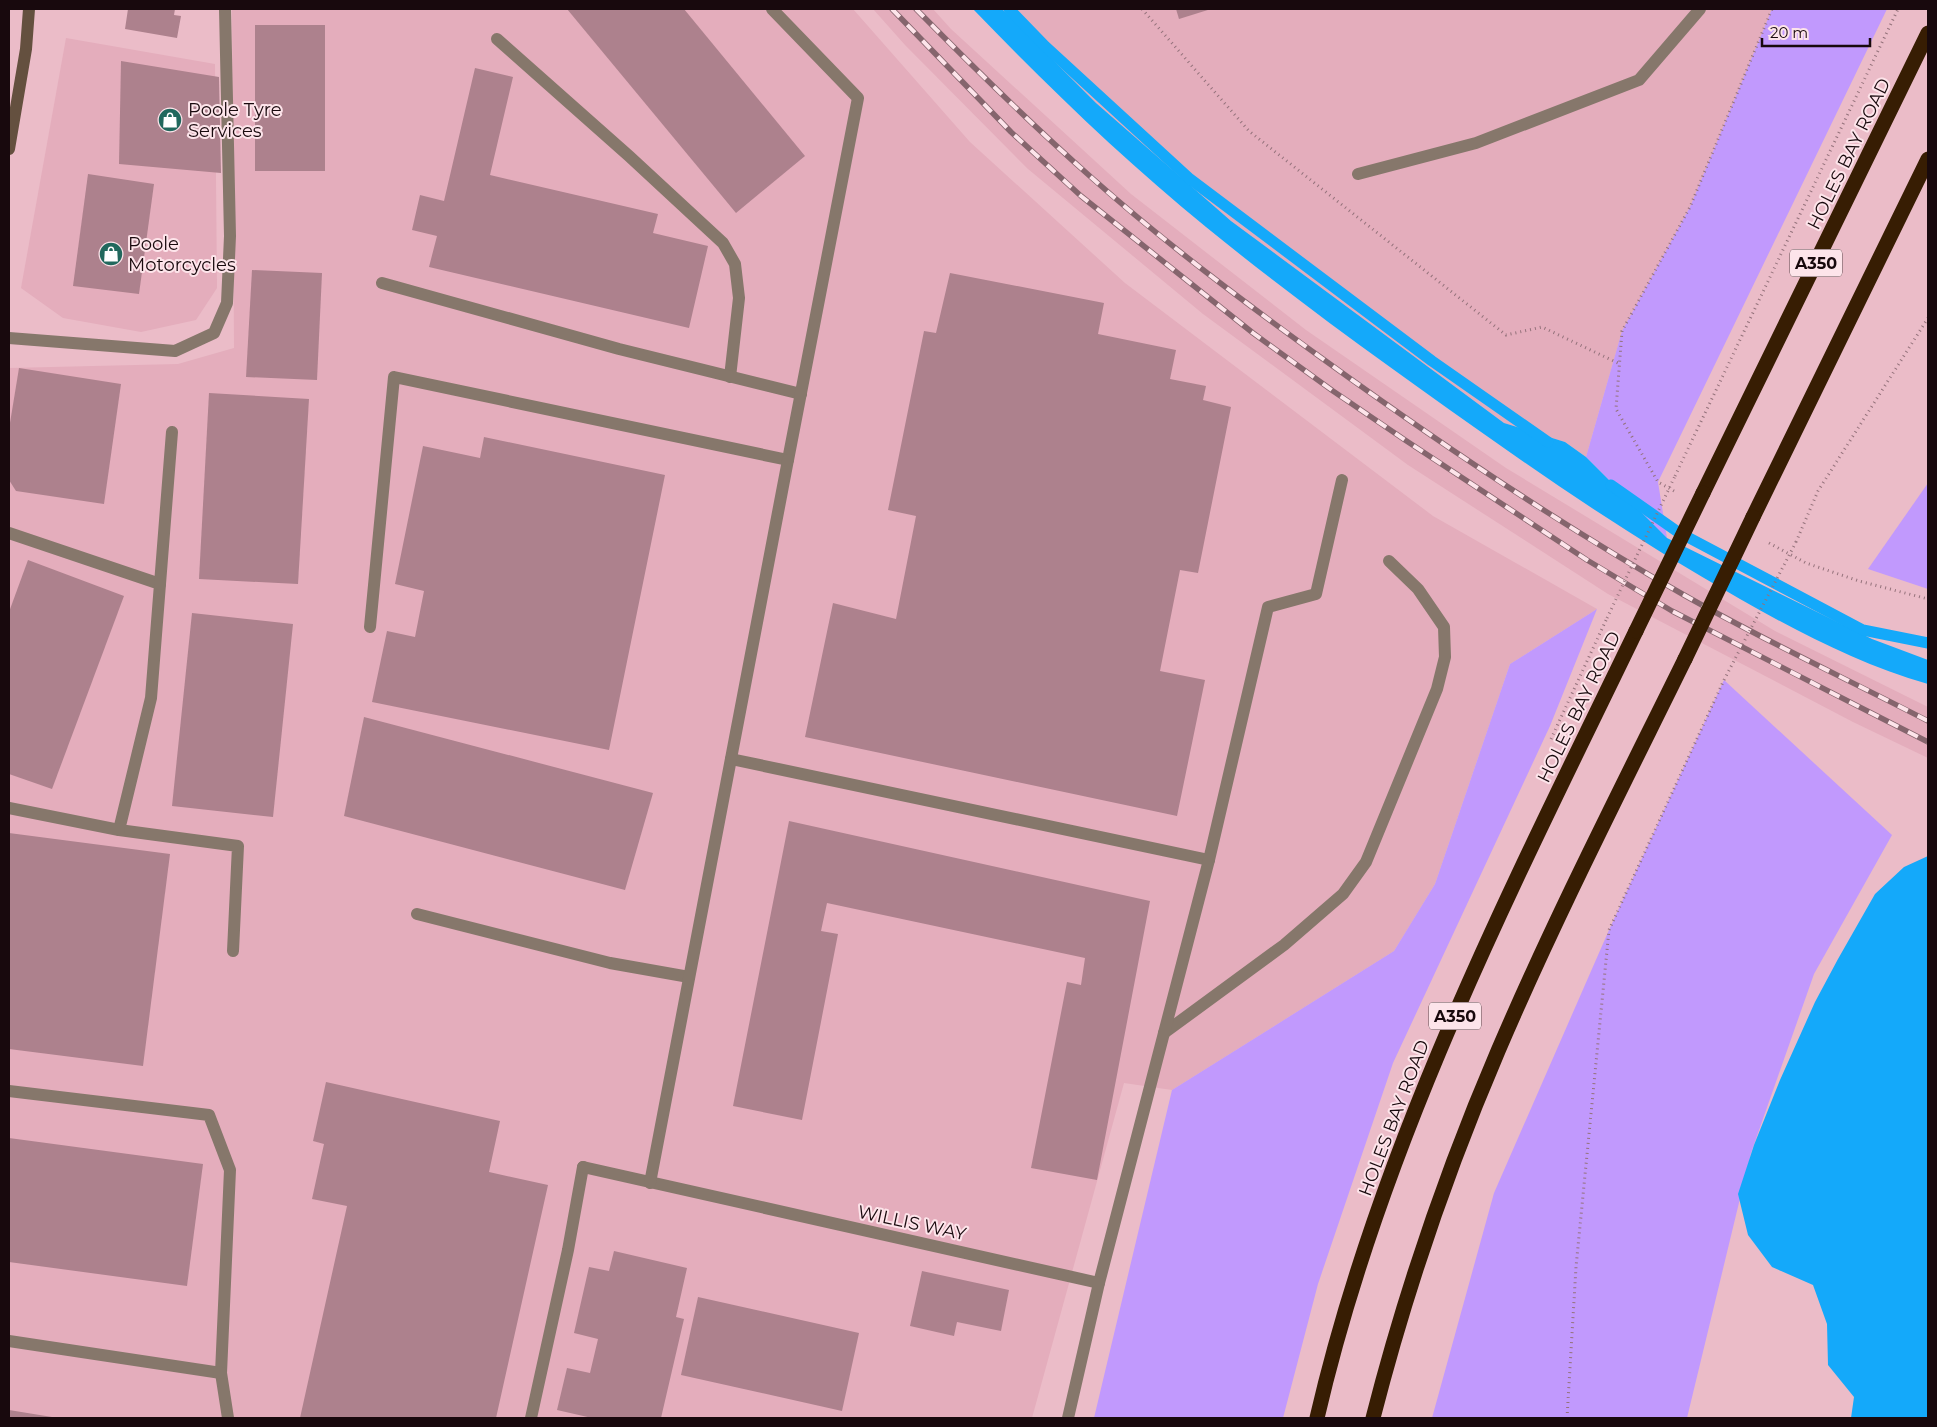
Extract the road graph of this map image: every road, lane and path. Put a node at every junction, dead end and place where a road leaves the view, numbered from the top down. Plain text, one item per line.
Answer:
1 (29, 9) edge
2 (225, 9) edge
3 (772, 9) edge
4 (1142, 9) edge
5 (1700, 9) edge
6 (1772, 9) edge
7 (1898, 9) edge
8 (1928, 33) edge
9 (496, 39) dead end
10 (9, 149) edge
11 (1928, 159) edge
12 (1358, 174) dead end
13 (382, 283) dead end
14 (1928, 318) edge
15 (9, 338) edge
16 (1620, 364) junction
17 (730, 377) junction
18 (800, 394) junction
19 (172, 432) dead end
20 (788, 460) junction
21 (1342, 480) dead end
22 (1676, 492) dead end
23 (9, 533) edge
24 (1762, 539) dead end
25 (1389, 561) dead end
26 (160, 584) junction
27 (1928, 599) edge
28 (1607, 618) dead end
29 (370, 627) dead end
30 (731, 759) junction
31 (9, 808) edge
32 (119, 830) junction
33 (1209, 860) junction
34 (417, 914) dead end
35 (232, 951) dead end
36 (689, 977) junction
37 (1164, 1033) junction
38 (9, 1091) edge
39 (650, 1183) junction
40 (1099, 1283) junction
41 (9, 1340) edge
42 (221, 1373) junction
43 (228, 1418) edge
44 (531, 1418) edge
45 (1068, 1418) edge
46 (1317, 1418) edge
47 (1373, 1418) edge
48 (1567, 1418) edge

1 - 10 street
2 - 15 street
3 - 18 street
4 - 16 path
5 - 12 street
6 - 16 path
7 - 28 path, bridge
8 - 46 highway, HOLES BAY ROAD / A350, bridge
9 - 17 street
11 - 47 highway, A350, bridge
13 - 17 street
14 - 48 path, bridge
16 - 22 path
17 - 18 street
18 - 20 street
19 - 26 street
20 - 29 street
20 - 30 street
21 - 33 street
23 - 26 street
24 - 27 path
25 - 37 street
26 - 32 street
30 - 33 street
30 - 36 street
31 - 32 street
32 - 35 street
33 - 37 street
34 - 36 street
36 - 39 street
37 - 40 street
38 - 42 street
39 - 40 street, WILLIS WAY
39 - 44 street, WILLIS WAY
40 - 45 street
41 - 42 street
42 - 43 street

